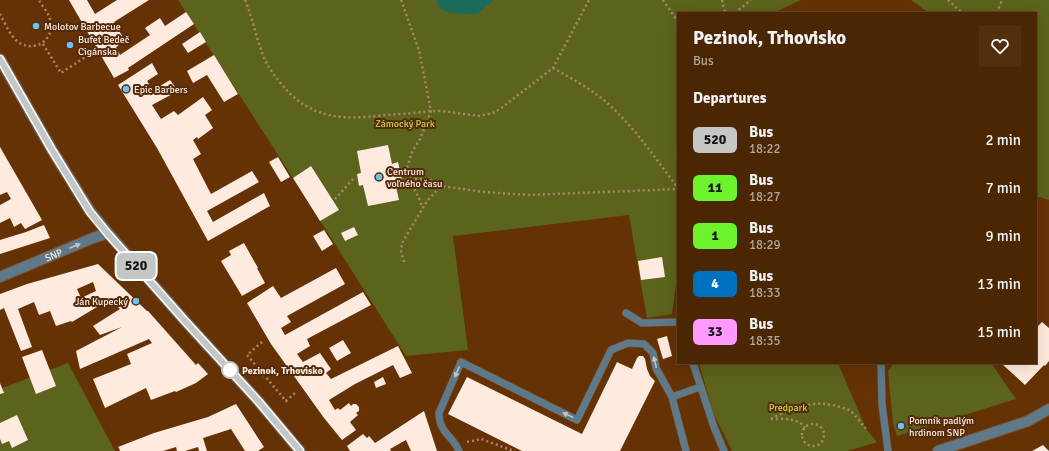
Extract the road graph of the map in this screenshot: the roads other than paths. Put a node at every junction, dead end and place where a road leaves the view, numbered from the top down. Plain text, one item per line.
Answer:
1 (0, 59) edge
2 (108, 234) junction
3 (0, 277) edge
4 (626, 313) dead end
5 (677, 322) edge
6 (693, 364) edge
7 (881, 364) edge
8 (700, 387) junction
9 (672, 397) junction
10 (1049, 409) edge
11 (300, 451) edge
12 (460, 451) edge
13 (686, 451) edge
14 (724, 451) edge
15 (888, 451) edge
16 (938, 451) edge

1 - 2 street
3 -> 2 street, SNP
2 - 11 street
4 - 5 lane
6 - 8 lane
7 - 15 lane
8 - 9 lane
8 - 14 lane
9 -> 12 lane
9 - 13 lane
10 - 16 street

